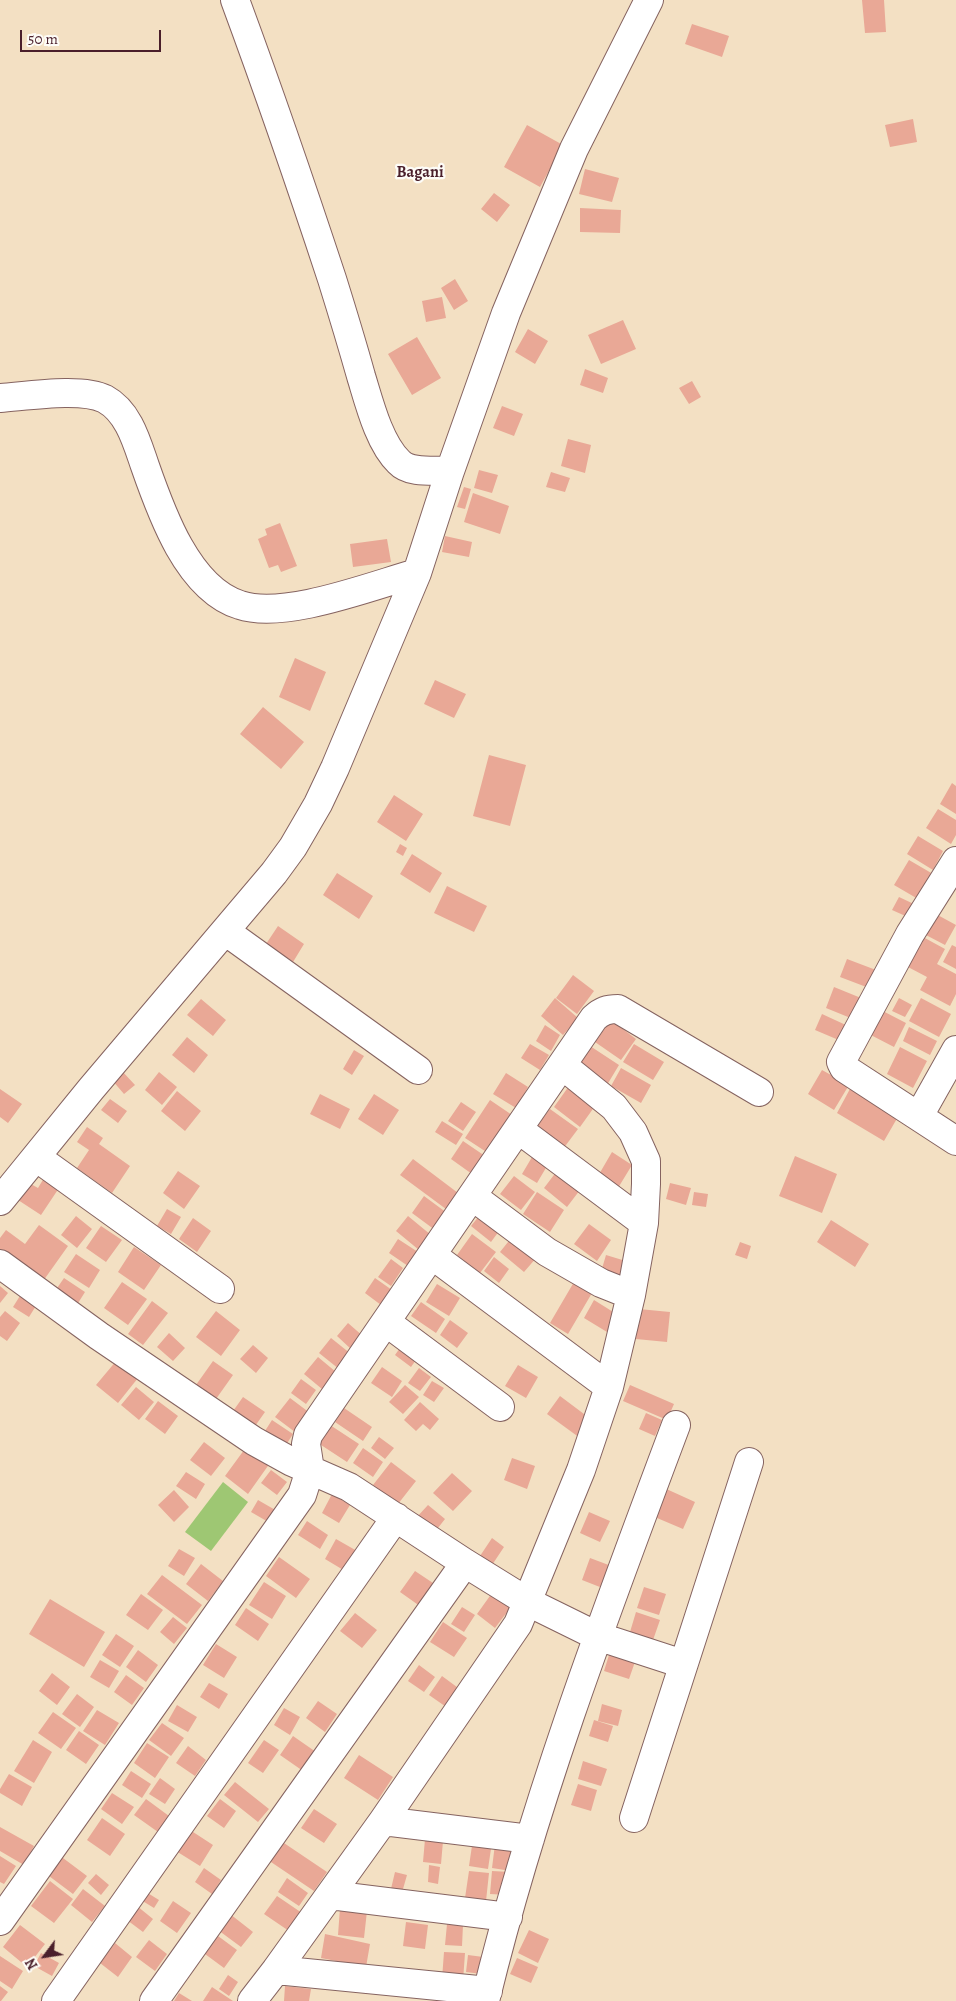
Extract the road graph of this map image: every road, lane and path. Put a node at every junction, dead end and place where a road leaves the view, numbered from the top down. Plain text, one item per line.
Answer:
1 (235, 0) edge
2 (649, 0) edge
3 (0, 398) edge
4 (450, 471) junction
5 (417, 573) junction
6 (956, 861) edge
7 (225, 931) junction
8 (956, 1050) edge
9 (562, 1065) junction
10 (418, 1070) dead end
11 (759, 1092) dead end
12 (918, 1116) junction
13 (518, 1130) junction
14 (956, 1141) edge
15 (36, 1157) junction
16 (472, 1196) junction
17 (0, 1201) edge
18 (644, 1223) junction
19 (432, 1255) junction
20 (0, 1264) edge
21 (220, 1289) dead end
22 (631, 1294) junction
23 (386, 1322) junction
24 (609, 1386) junction
25 (500, 1407) dead end
26 (676, 1425) dead end
27 (750, 1462) dead end
28 (310, 1470) junction
29 (396, 1517) junction
30 (465, 1563) junction
31 (528, 1602) junction
32 (597, 1636) junction
33 (683, 1664) junction
34 (634, 1818) dead end
35 (383, 1821) junction
36 (530, 1839) junction
37 (330, 1894) junction
38 (508, 1917) junction
39 (0, 1921) edge
40 (276, 1970) junction
41 (487, 1996) edge
42 (56, 2001) edge
43 (154, 2001) edge
44 (252, 2001) edge

1 - 4 street
2 - 4 street
3 - 5 street
4 - 5 street
5 - 7 street
6 - 12 street
7 - 10 street
7 - 15 street
8 - 12 street
9 - 11 street
9 - 13 street
9 - 18 street
12 - 14 street
13 - 16 street
13 - 18 street
15 - 17 street
15 - 21 street
16 - 19 street
16 - 22 street
18 - 22 street
19 - 23 street
19 - 24 street
20 - 28 street
22 - 24 street
23 - 25 street
23 - 28 street
24 - 31 street
26 - 32 street
27 - 33 street
28 - 29 street
28 - 39 street
29 - 30 street
29 - 42 street
30 - 31 street
30 - 43 street
31 - 32 street
31 - 35 street
32 - 33 street
32 - 36 street
33 - 34 street
35 - 36 street
35 - 37 street
36 - 38 street
37 - 38 street
37 - 40 street
38 - 41 street
40 - 41 street
40 - 44 street

